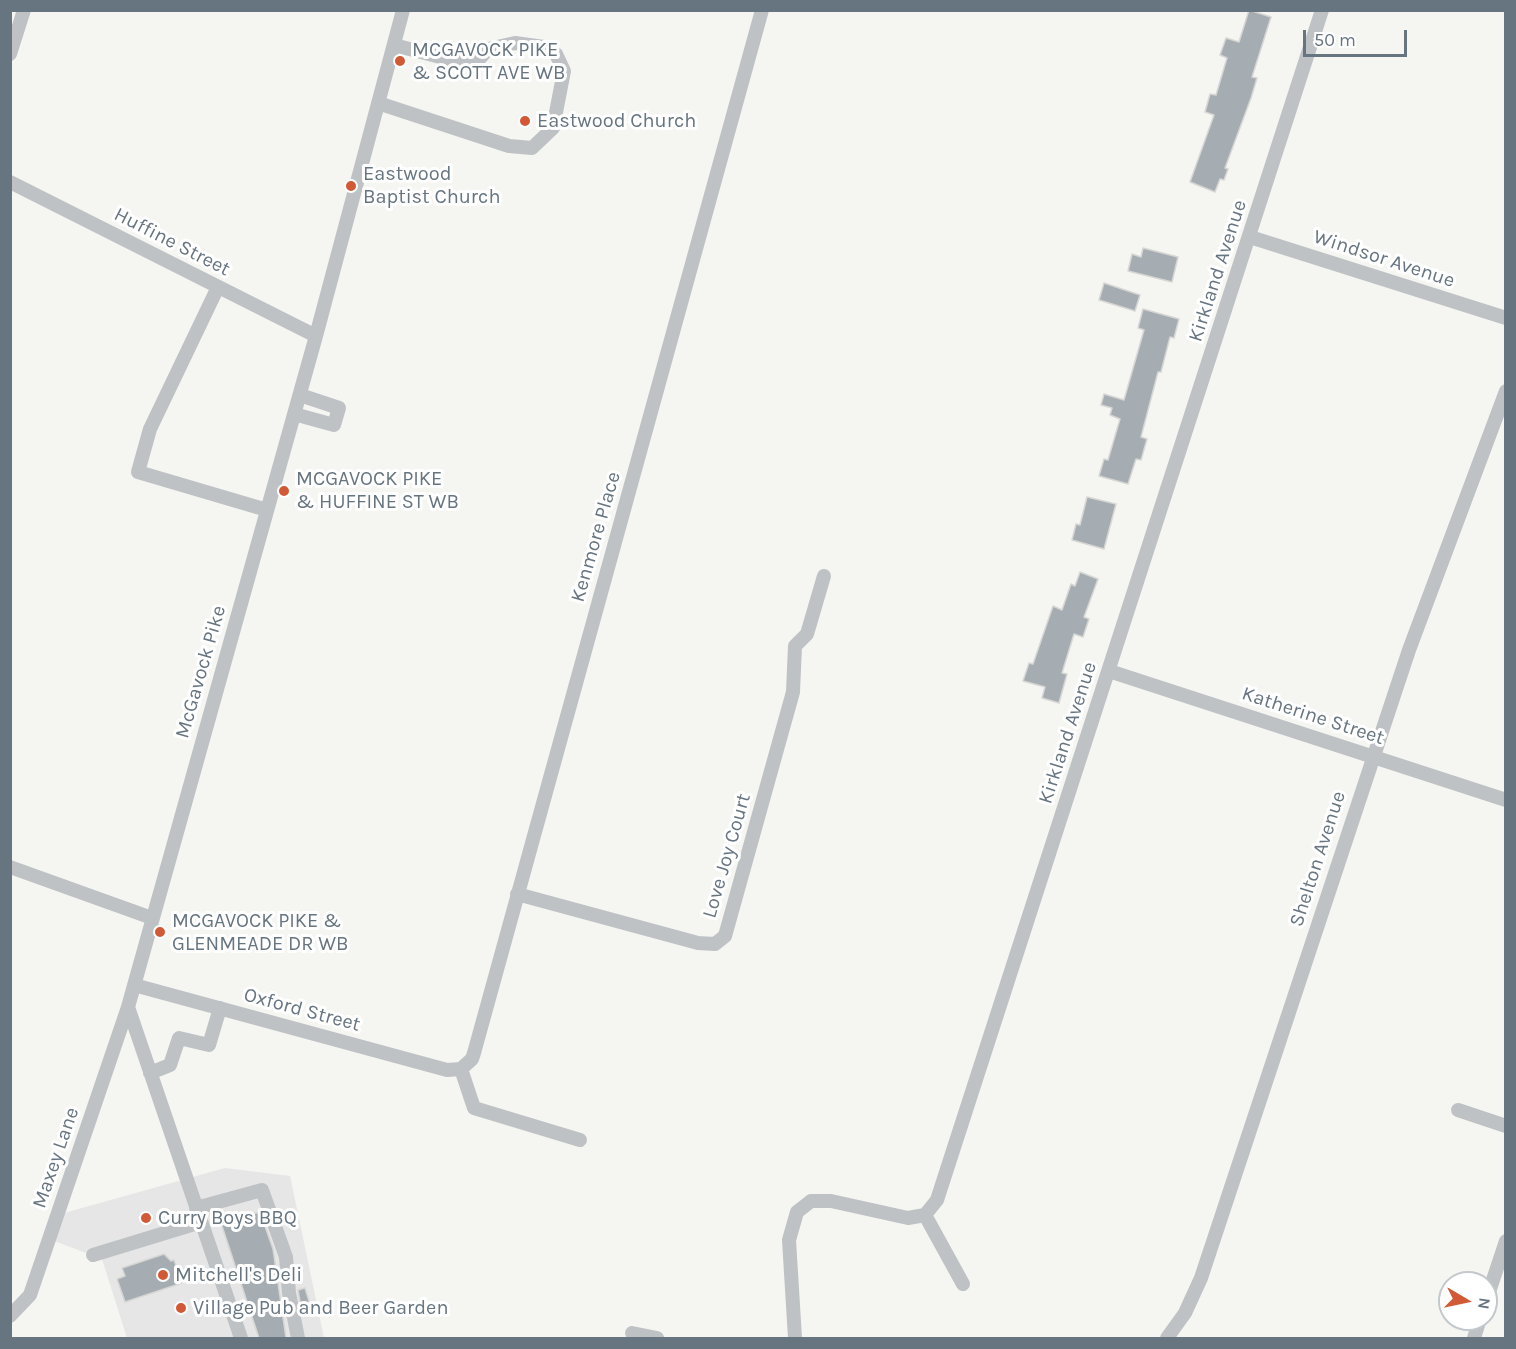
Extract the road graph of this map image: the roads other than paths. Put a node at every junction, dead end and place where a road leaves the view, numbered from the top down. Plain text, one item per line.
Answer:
1 (24, 10) edge
2 (403, 10) edge
3 (762, 10) edge
4 (1322, 10) edge
5 (394, 45) junction
6 (10, 54) edge
7 (378, 103) junction
8 (10, 182) edge
9 (1250, 237) junction
10 (218, 287) junction
11 (1506, 318) edge
12 (316, 336) junction
13 (1506, 391) edge
14 (300, 395) junction
15 (294, 414) junction
16 (267, 510) junction
17 (824, 576) dead end
18 (1109, 671) junction
19 (1373, 756) junction
20 (1506, 800) edge
21 (10, 867) edge
22 (517, 894) junction
23 (152, 918) junction
24 (134, 985) junction
25 (128, 1007) junction
26 (220, 1008) junction
27 (461, 1069) junction
28 (150, 1073) junction
29 (1458, 1110) dead end
30 (1506, 1126) edge
31 (580, 1140) dead end
32 (196, 1208) junction
33 (925, 1215) junction
34 (201, 1222) junction
35 (1506, 1241) edge
36 (93, 1255) dead end
37 (1496, 1271) edge
38 (963, 1284) dead end
39 (10, 1316) edge
40 (632, 1333) dead end
41 (241, 1338) edge
42 (298, 1338) edge
43 (657, 1338) edge
44 (795, 1338) edge
45 (1167, 1338) edge

1 - 6 street
2 - 5 street, McGavock Pike
3 - 22 street, Kenmore Place
4 - 9 street, Kirkland Avenue
5 - 7 street, McGavock Pike
5 - 7 street
7 - 12 street, McGavock Pike
8 - 10 street, Huffine Street
9 - 11 street, Windsor Avenue
9 - 18 street, Kirkland Avenue
10 - 12 street, Huffine Street
10 - 16 street
12 - 14 street, McGavock Pike
13 - 19 street, Shelton Avenue
14 - 15 street, McGavock Pike
14 - 15 street
15 - 16 street, McGavock Pike
16 - 23 street, McGavock Pike
17 - 22 street, Love Joy Court
18 - 19 street, Katherine Street
18 - 33 street, Kirkland Avenue
19 - 20 street, Katherine Street
19 - 45 street, Shelton Avenue
21 - 23 street
22 - 27 street, Kenmore Place
23 - 24 street, McGavock Pike
24 - 25 street, McGavock Pike
24 - 26 street, Oxford Street
25 - 28 street
25 - 39 street, Maxey Lane
26 - 27 street, Oxford Street
26 - 28 street
27 - 31 street
28 - 32 street
29 - 30 street
32 - 34 street
32 - 42 street
33 - 38 street
33 - 44 street
34 - 36 street
34 - 41 street
35 - 37 street
40 - 43 street

